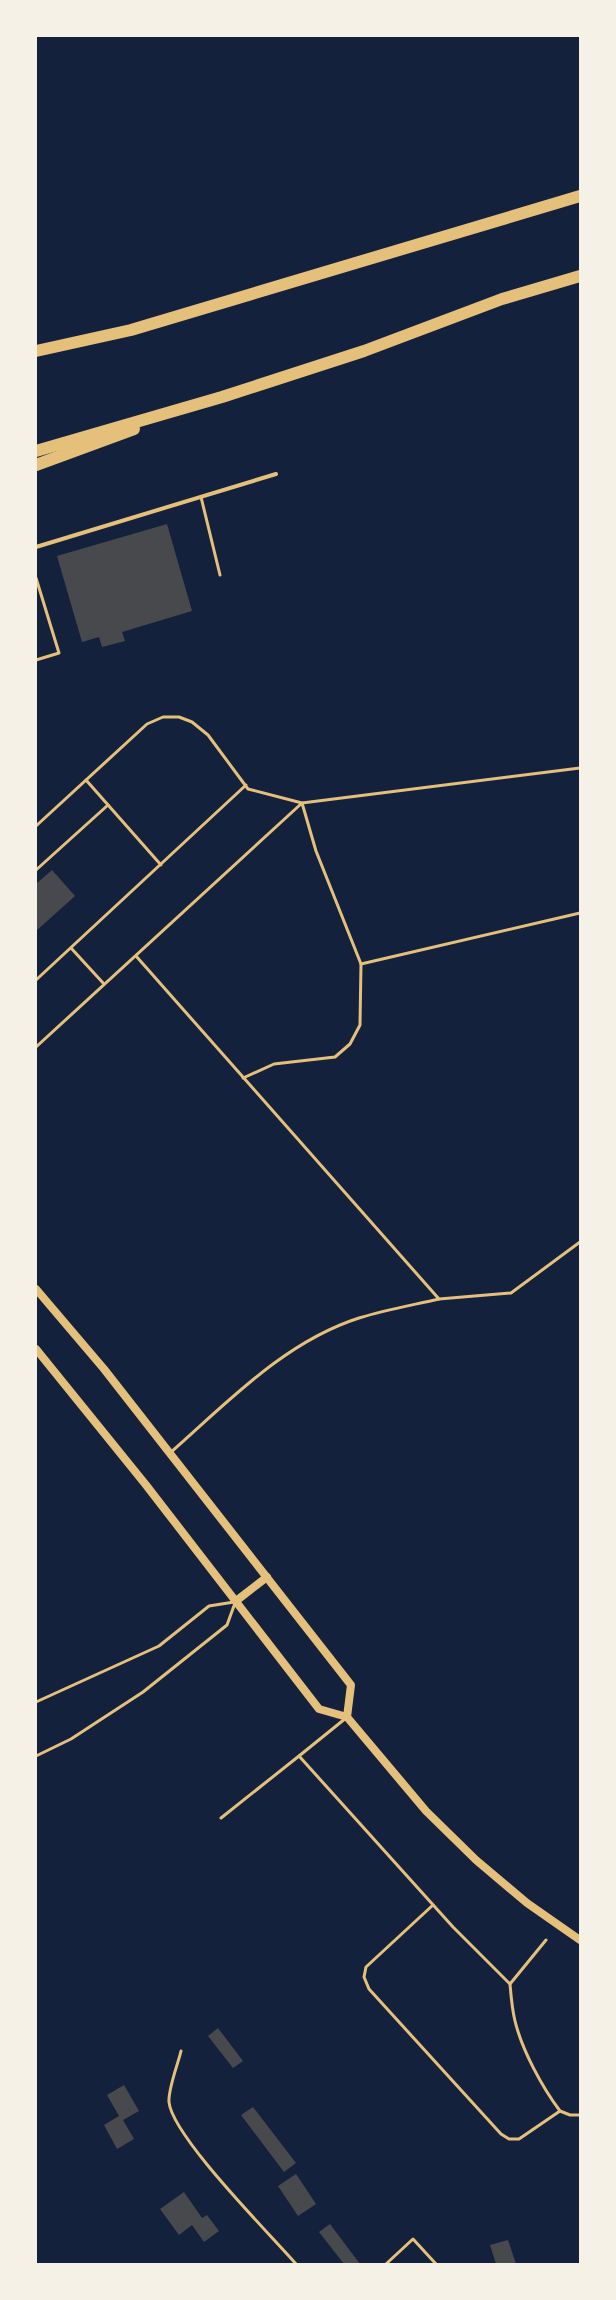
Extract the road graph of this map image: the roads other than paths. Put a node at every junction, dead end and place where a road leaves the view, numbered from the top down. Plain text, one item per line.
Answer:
1 (580, 196) edge
2 (580, 276) edge
3 (36, 351) edge
4 (222, 397) junction
5 (36, 451) edge
6 (36, 465) edge
7 (276, 474) dead end
8 (201, 497) junction
9 (36, 547) edge
10 (220, 575) dead end
11 (36, 578) edge
12 (36, 660) edge
13 (580, 768) edge
14 (86, 780) junction
15 (246, 785) junction
16 (302, 803) junction
17 (108, 805) junction
18 (36, 826) edge
19 (161, 864) junction
20 (36, 870) edge
21 (580, 913) edge
22 (71, 948) junction
23 (136, 956) junction
24 (361, 964) junction
25 (36, 980) edge
26 (104, 984) junction
27 (36, 1047) edge
28 (244, 1078) junction
29 (580, 1242) edge
30 (36, 1288) edge
31 (439, 1299) junction
32 (36, 1349) edge
33 (170, 1453) junction
34 (267, 1576) junction
35 (236, 1601) junction
36 (36, 1702) edge
37 (347, 1717) junction
38 (36, 1756) edge
39 (298, 1756) junction
40 (221, 1818) dead end
41 (433, 1905) junction
42 (546, 1940) dead end
43 (580, 1940) edge
44 (510, 1984) junction
45 (181, 2051) dead end
46 (560, 2111) junction
47 (580, 2115) edge
48 (296, 2264) edge
49 (386, 2264) edge
50 (436, 2264) edge

1 - 3 highway
2 - 4 highway
4 - 5 highway
4 - 6 highway
7 - 8 street
8 - 9 street
8 - 10 lane
11 - 12 lane
13 - 16 lane
14 - 15 lane
14 - 17 lane
14 - 18 lane
15 - 16 lane
15 - 19 lane
16 - 23 lane
16 - 24 lane
17 - 19 lane
17 - 20 lane
19 - 22 lane
21 - 24 lane
22 - 25 lane
22 - 26 lane
23 - 26 lane
23 - 28 lane
24 - 28 lane
26 - 27 lane
28 - 31 lane
29 - 31 lane
30 - 33 main road
31 - 33 lane
32 - 35 main road
33 - 34 main road
34 - 35 main road
34 - 37 main road
35 - 36 lane
35 - 37 main road
35 - 38 lane
37 - 39 lane
37 - 43 main road
39 - 40 lane
39 - 41 lane
41 - 44 lane
41 - 46 lane
42 - 44 lane
44 - 46 lane
45 - 48 lane
46 - 47 lane
49 - 50 lane

